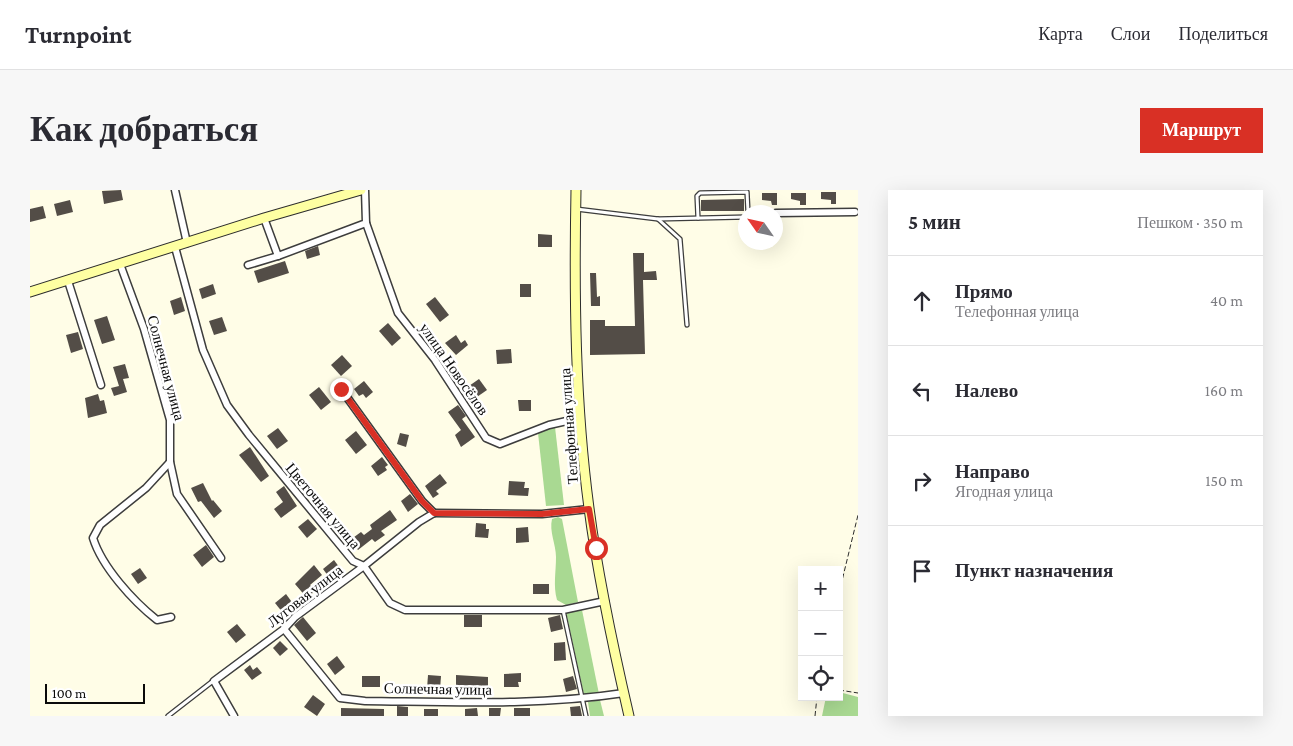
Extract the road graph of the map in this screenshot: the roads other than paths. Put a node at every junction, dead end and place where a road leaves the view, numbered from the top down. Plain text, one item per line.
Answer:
1 (175, 190) edge
2 (363, 190) edge
3 (576, 190) edge
4 (748, 205) edge
5 (576, 209) junction
6 (855, 212) dead end
7 (783, 213) edge
8 (738, 217) edge
9 (264, 218) junction
10 (658, 218) junction
11 (698, 218) junction
12 (366, 223) junction
13 (187, 243) junction
14 (175, 247) junction
15 (278, 256) junction
16 (120, 264) junction
17 (248, 265) dead end
18 (68, 281) junction
19 (30, 292) edge
20 (687, 325) dead end
21 (101, 385) dead end
22 (341, 389) dead end
23 (580, 418) junction
24 (170, 462) junction
25 (589, 509) junction
26 (434, 513) junction
27 (221, 558) dead end
28 (364, 566) junction
29 (605, 601) junction
30 (563, 610) junction
31 (171, 617) dead end
32 (284, 629) junction
33 (214, 681) junction
34 (624, 693) junction
35 (582, 699) junction
36 (168, 716) edge
37 (234, 716) edge
38 (586, 716) edge
39 (629, 716) edge

1 - 13 street
2 - 9 street
2 - 12 street, улица Новосёлов
3 - 5 street, Телефонная улица
4 - 11 lane
5 - 10 lane
5 - 23 street, Телефонная улица
6 - 7 street
8 - 11 lane
9 - 13 street
9 - 15 street
10 - 11 lane
10 - 20 lane
12 - 15 street
12 - 23 street, улица Новосёлов
13 - 14 street
14 - 16 street
14 - 28 street, Цветочная улица
15 - 17 street
16 - 18 street
16 - 24 street, Солнечная улица
18 - 19 street
18 - 21 street
22 - 26 street
23 - 25 street, Телефонная улица
24 - 27 street, Солнечная улица
24 - 31 street
25 - 26 street
25 - 29 street, Телефонная улица
26 - 28 street, Луговая улица
28 - 30 street, Цветочная улица
28 - 32 street, Луговая улица
29 - 30 street, Цветочная улица
29 - 34 street, Телефонная улица
30 - 35 lane
32 - 33 street, Луговая улица
32 - 35 street, Солнечная улица
33 - 36 lane
33 - 37 street
34 - 35 street, Солнечная улица
34 - 39 street, Телефонная улица
35 - 38 lane

